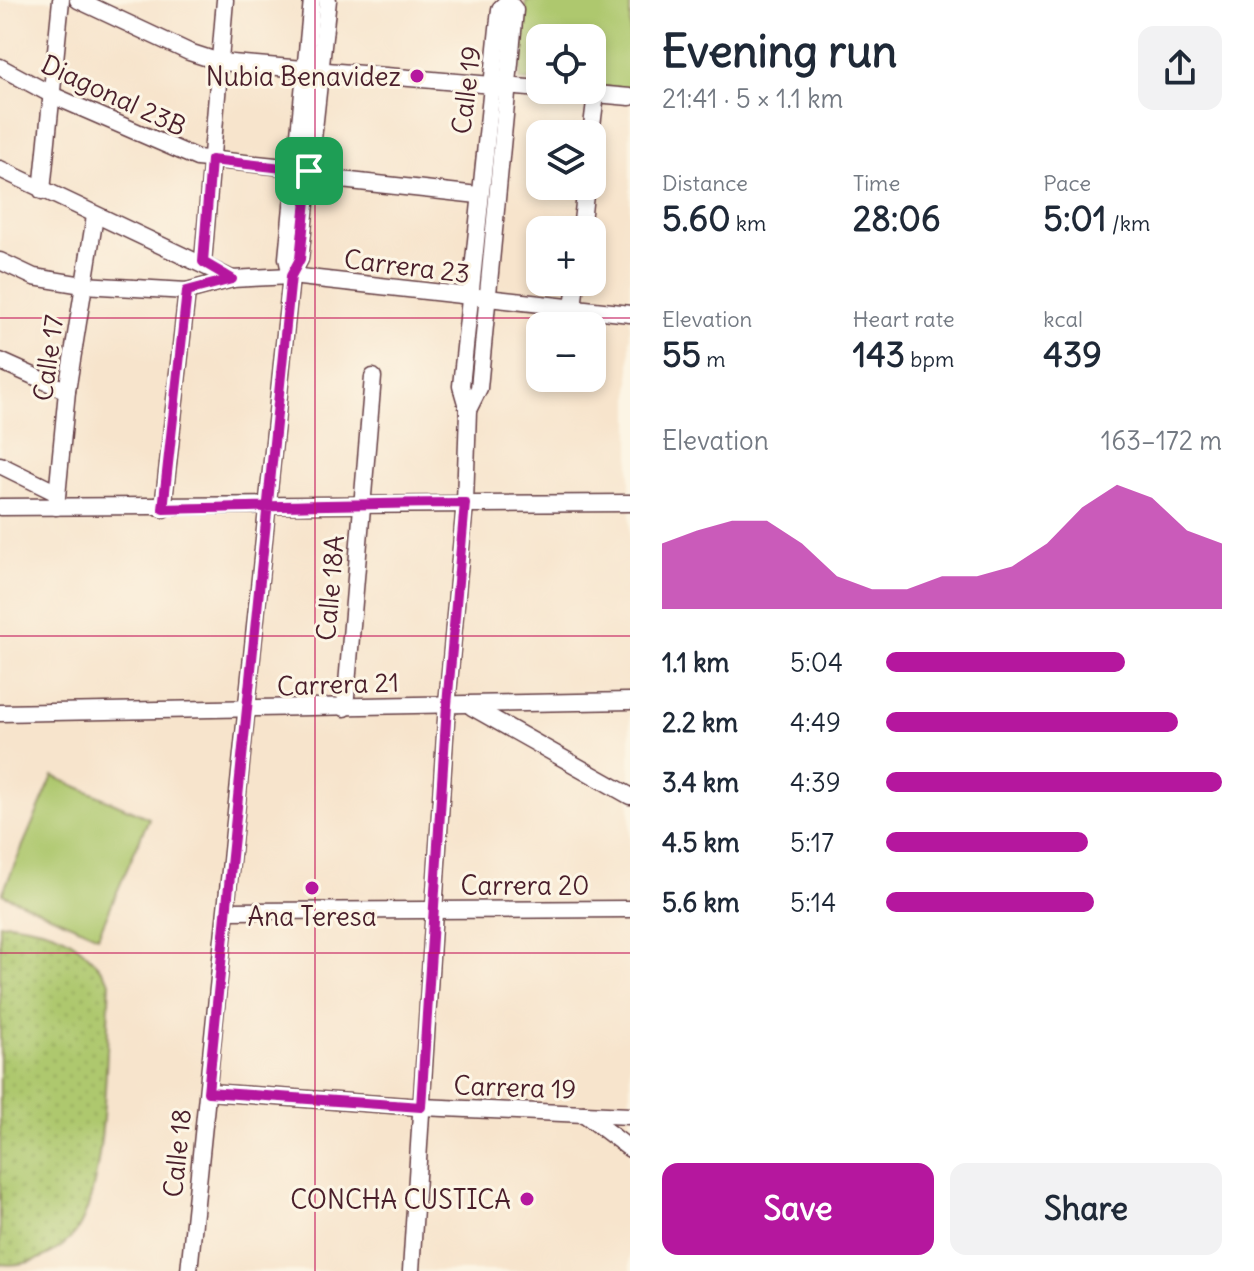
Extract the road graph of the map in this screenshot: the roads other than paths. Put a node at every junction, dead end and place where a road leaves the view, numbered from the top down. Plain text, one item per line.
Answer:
1 (61, 0) edge
2 (78, 0) edge
3 (225, 0) edge
4 (312, 0) edge
5 (328, 0) edge
6 (508, 1) edge
7 (220, 62) junction
8 (0, 67) edge
9 (313, 67) junction
10 (490, 85) junction
11 (510, 87) junction
12 (526, 88) edge
13 (606, 95) edge
14 (54, 96) junction
15 (630, 97) edge
16 (211, 160) junction
17 (0, 169) edge
18 (302, 169) junction
19 (42, 191) junction
20 (478, 195) junction
21 (95, 216) junction
22 (0, 261) edge
23 (203, 262) junction
24 (291, 276) junction
25 (232, 279) junction
26 (83, 285) junction
27 (187, 291) junction
28 (574, 296) edge
29 (470, 297) junction
30 (487, 299) junction
31 (573, 308) junction
32 (630, 314) edge
33 (0, 361) edge
34 (373, 377) dead end
35 (67, 391) junction
36 (468, 410) junction
37 (0, 465) edge
38 (57, 500) junction
39 (361, 503) junction
40 (465, 503) junction
41 (630, 503) edge
42 (0, 507) edge
43 (270, 507) junction
44 (163, 509) junction
45 (630, 701) edge
46 (447, 705) junction
47 (471, 706) junction
48 (345, 708) junction
49 (244, 711) junction
50 (0, 713) edge
51 (630, 796) edge
52 (435, 909) junction
53 (630, 909) edge
54 (228, 911) junction
55 (208, 1092) junction
56 (421, 1107) junction
57 (584, 1114) junction
58 (630, 1116) edge
59 (630, 1149) edge
60 (189, 1271) edge
61 (411, 1271) edge

1 - 14 street
2 - 7 street
3 - 7 street
4 - 9 street, Calle 18
5 - 9 street, Calle 18
6 - 10 street, Calle 19
6 - 11 street, Calle 19
7 - 9 street
7 - 16 street
8 - 14 street, Diagonal 23B
9 - 10 street
9 - 18 street, Calle 18
10 - 11 street
10 - 20 street, Calle 19
11 - 12 street
11 - 30 street, Calle 19
13 - 15 street
14 - 16 street, Diagonal 23B
14 - 19 street
16 - 18 street, Diagonal 23B
16 - 23 street
17 - 19 street
18 - 20 street, Diagonal 23B
18 - 24 street, Calle 18
19 - 21 street
20 - 29 street, Calle 19
21 - 23 street
21 - 26 street, Calle 17
22 - 26 street, Carrera 23
23 - 25 street
24 - 25 street, Carrera 23
24 - 29 street, Carrera 23
24 - 43 street, Calle 18
25 - 27 street, Carrera 23
26 - 27 street, Carrera 23
26 - 35 street, Calle 17
27 - 44 street
28 - 31 street
29 - 30 street, Carrera 23
29 - 36 street, Calle 19
30 - 31 street, Carrera 23
30 - 36 street, Calle 19
31 - 32 street, Carrera 23
33 - 35 street
34 - 39 street, Calle 18A
35 - 38 street, Calle 17
36 - 40 street, Calle 19
37 - 38 street
38 - 42 street
38 - 44 street
39 - 40 street
39 - 43 street
39 - 48 street, Calle 18A
40 - 41 street
40 - 46 street, Calle 19
43 - 44 street
43 - 49 street, Calle 18
45 - 47 street, Carrera 21
46 - 47 street, Carrera 21
46 - 48 street, Carrera 21
46 - 52 street, Calle 19
47 - 51 street
48 - 49 street, Carrera 21
49 - 50 street, Carrera 21
49 - 54 street, Calle 18
52 - 53 street, Carrera 20
52 - 54 street, Carrera 20
52 - 56 street, Calle 19
54 - 55 street, Calle 18
55 - 56 street, Carrera 19
55 - 60 street, Calle 18
56 - 57 street, Carrera 19
56 - 61 street, Calle 19
57 - 58 street, Carrera 19
57 - 59 street

